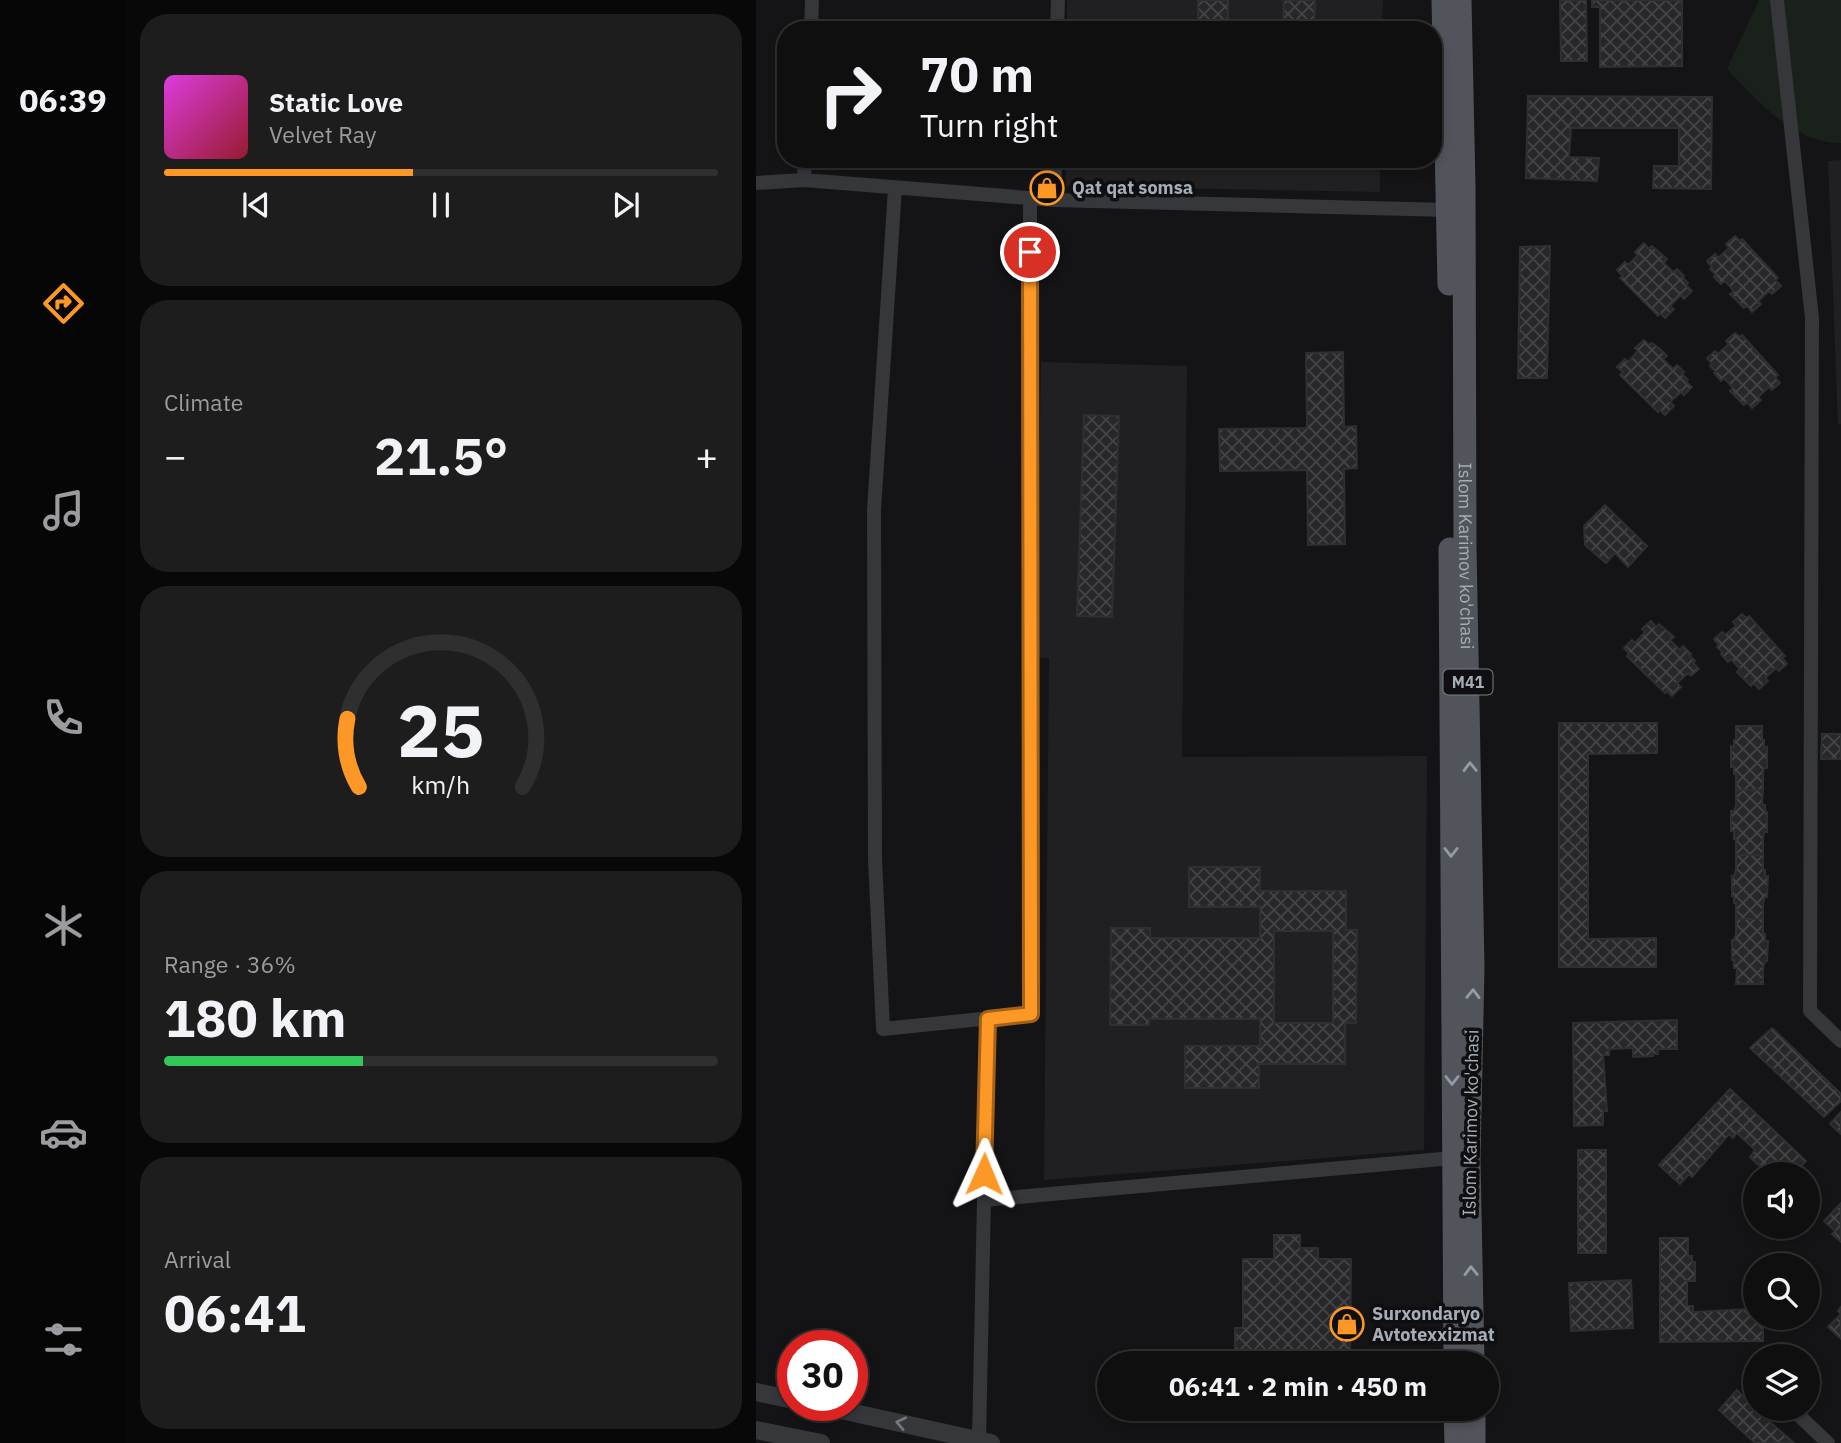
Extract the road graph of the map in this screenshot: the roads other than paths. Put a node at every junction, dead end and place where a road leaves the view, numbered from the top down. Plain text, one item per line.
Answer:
1 (812, 0) edge
2 (1058, 0) edge
3 (1443, 0) edge
4 (1460, 0) edge
5 (1777, 0) edge
6 (811, 21) edge
7 (1057, 21) edge
8 (805, 168) edge
9 (1055, 168) edge
10 (804, 180) junction
11 (756, 183) edge
12 (895, 188) junction
13 (1030, 198) junction
14 (1054, 200) junction
15 (1448, 210) junction
16 (988, 1019) junction
17 (1841, 1041) edge
18 (1452, 1158) junction
19 (984, 1200) junction
20 (1455, 1351) edge
21 (1473, 1351) edge
22 (756, 1392) edge
23 (777, 1397) edge
24 (868, 1416) edge
25 (1455, 1421) edge
26 (1474, 1421) edge
27 (1805, 1421) edge
28 (756, 1430) edge
29 (985, 1442) edge
30 (821, 1443) edge
31 (1456, 1443) edge
32 (1474, 1443) edge
33 (1828, 1443) edge

1 - 6 street
2 - 7 street
3 - 15 main road, Islom Karimov ko'chasi / M41
21 -> 4 main road, Islom Karimov ko'chasi / M41
5 - 17 street
8 - 10 street
9 - 14 street
10 - 11 street
10 - 12 street
12 - 13 street
12 - 16 street
13 - 14 street
13 - 16 street
14 - 15 street
15 -> 18 main road, Islom Karimov ko'chasi / M41
16 - 19 street
18 - 19 street
18 - 20 main road, Islom Karimov ko'chasi / M41
19 - 29 street
22 - 23 street
29 -> 24 street
25 - 31 main road
26 - 32 main road
27 - 33 street
28 - 30 street

